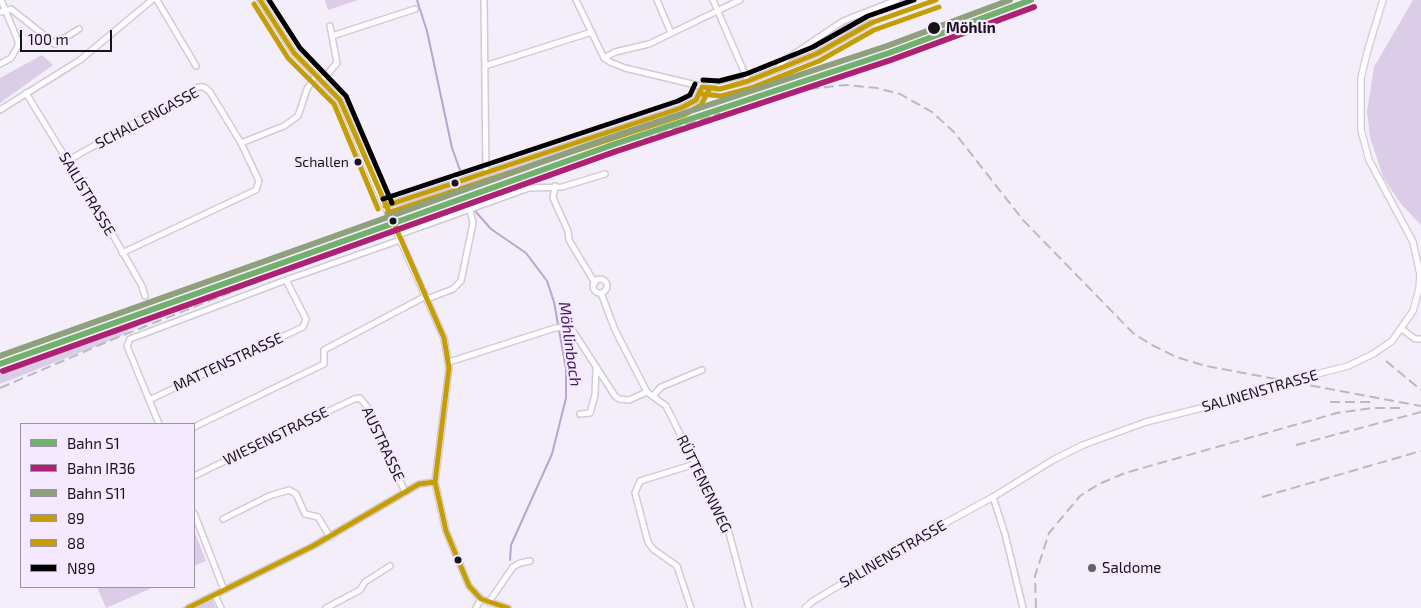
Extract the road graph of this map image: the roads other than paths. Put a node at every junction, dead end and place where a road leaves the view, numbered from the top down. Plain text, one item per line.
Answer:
1 (1, 0) edge
2 (152, 0) edge
3 (157, 0) edge
4 (260, 0) edge
5 (484, 0) edge
6 (576, 0) edge
7 (657, 0) edge
8 (713, 0) edge
9 (740, 0) edge
10 (897, 0) edge
11 (1383, 0) edge
12 (415, 10) dead end
13 (2, 11) edge
14 (718, 11) junction
15 (871, 23) dead end
16 (330, 26) dead end
17 (79, 29) dead end
18 (592, 32) junction
19 (672, 33) junction
20 (332, 36) junction
21 (604, 58) junction
22 (0, 64) edge
23 (196, 66) dead end
24 (485, 66) junction
25 (777, 70) junction
26 (316, 74) junction
27 (322, 80) junction
28 (748, 81) junction
29 (702, 87) junction
30 (26, 93) junction
31 (0, 110) edge
32 (241, 143) junction
33 (67, 160) junction
34 (486, 173) junction
35 (605, 174) dead end
36 (555, 186) junction
37 (385, 206) junction
38 (470, 210) junction
39 (399, 238) junction
40 (122, 253) junction
41 (286, 280) junction
42 (594, 283) junction
43 (601, 294) junction
44 (145, 296) dead end
45 (427, 298) junction
46 (1402, 329) junction
47 (1421, 339) edge
48 (449, 362) junction
49 (596, 367) junction
50 (702, 370) dead end
51 (647, 392) junction
52 (653, 396) junction
53 (360, 398) joint
54 (149, 400) junction
55 (580, 414) dead end
56 (159, 423) edge
57 (195, 427) edge
58 (695, 464) junction
59 (195, 476) edge
60 (435, 482) junction
61 (405, 492) junction
62 (993, 497) junction
63 (195, 516) edge
64 (222, 520) dead end
65 (330, 537) junction
66 (530, 561) dead end
67 (390, 566) dead end
68 (224, 590) junction
69 (215, 595) junction
70 (481, 599) junction
71 (489, 602) junction
72 (188, 608) edge
73 (222, 608) edge
74 (326, 608) edge
75 (475, 608) edge
76 (508, 608) edge
77 (691, 608) edge
78 (749, 608) edge
79 (805, 608) edge
80 (1023, 608) edge

1 - 13 street
2 - 30 street
3 - 23 street
4 - 26 street
5 - 24 street
6 - 18 street
7 - 19 street
8 - 14 street
9 - 14 street
10 - 25 street
11 - 46 street, SALINENSTRASSE
12 - 20 street
13 - 17 street
13 - 22 street
14 - 19 street
14 - 28 street
15 - 25 street
16 - 20 street
18 - 21 street
18 - 24 street
19 - 21 street
20 - 27 street
21 - 29 street
24 - 34 street
25 - 28 street
26 - 27 street
26 - 32 street
27 - 37 street
28 - 29 street
29 - 34 street
30 - 31 street
30 - 33 street, SAILISTRASSE
32 - 33 street, SCHALLENGASSE
32 - 40 street
33 - 40 street, SAILISTRASSE
34 - 37 street
35 - 36 street
36 - 38 street
36 - 42 street
37 - 39 street
38 - 39 street
38 - 45 street
39 - 41 street
39 - 45 street
40 - 44 street, SAILISTRASSE
41 - 54 street, MATTENSTRASSE
41 - 54 street
42 - 43 street
42 - 43 street
43 - 51 street
45 - 48 street
45 - 57 street
46 - 47 street
46 - 62 street, SALINENSTRASSE
48 - 49 street
48 - 60 street
49 - 51 street
49 - 55 street
50 - 52 street
51 - 52 street, RÜTTENENWEG
52 - 58 street, RÜTTENENWEG
53 - 59 street, WIESENSTRASSE
53 - 61 street, AUSTRASSE
54 - 56 street
58 - 77 street
58 - 78 street, RÜTTENENWEG
60 - 61 street
60 - 70 street
61 - 65 street
62 - 79 street, SALINENSTRASSE
62 - 80 street
63 - 68 street
64 - 65 street
65 - 68 street
66 - 71 street
67 - 74 street
68 - 69 street
69 - 72 street
69 - 73 street
70 - 71 street
70 - 75 street
71 - 76 street

